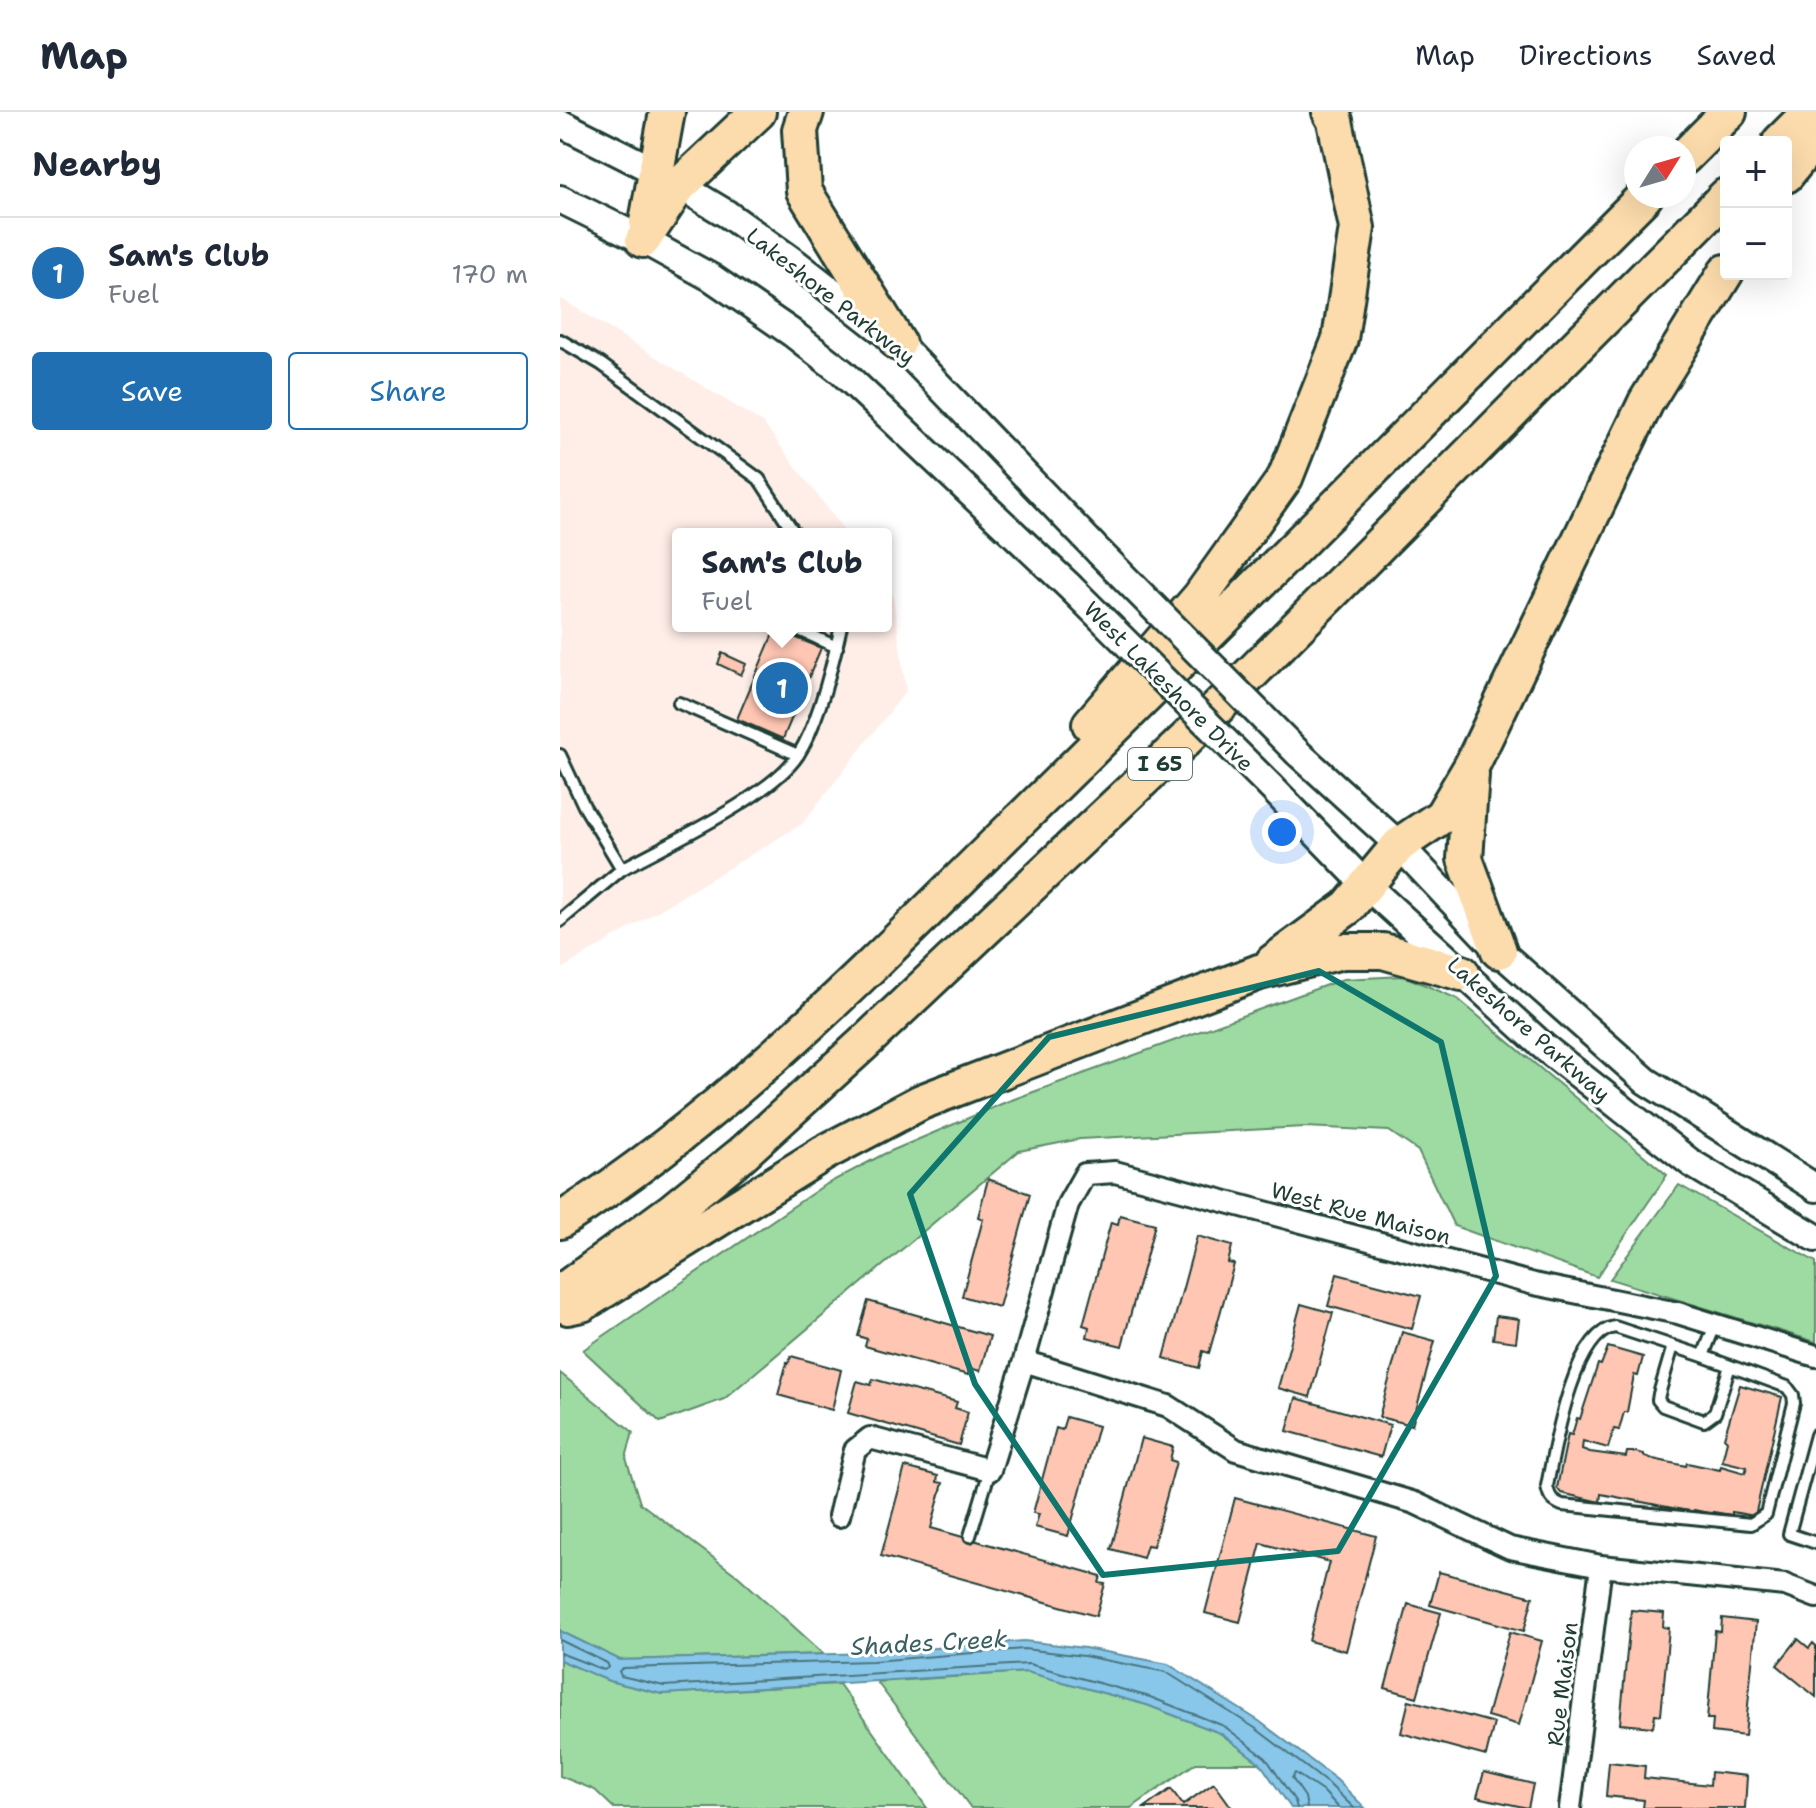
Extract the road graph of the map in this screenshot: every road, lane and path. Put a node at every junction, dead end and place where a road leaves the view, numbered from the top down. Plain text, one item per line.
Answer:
1 (667, 112) edge
2 (758, 112) edge
3 (806, 112) edge
4 (1330, 112) edge
5 (1729, 112) edge
6 (1810, 112) edge
7 (560, 123) edge
8 (1786, 136) edge
9 (1816, 137) edge
10 (1696, 145) edge
11 (1792, 167) edge
12 (668, 179) junction
13 (560, 199) edge
14 (1720, 202) edge
15 (1633, 208) edge
16 (643, 240) junction
17 (1721, 280) edge
18 (560, 340) edge
19 (898, 343) junction
20 (791, 528) edge
21 (1099, 552) joint
22 (803, 632) edge
23 (840, 632) edge
24 (837, 647) junction
25 (679, 703) dead end
26 (1298, 753) joint
27 (560, 755) edge
28 (798, 755) junction
29 (1471, 767) junction
30 (1270, 786) joint
31 (1399, 845) junction
32 (622, 869) junction
33 (968, 870) junction
34 (1366, 885) junction
35 (560, 921) edge
36 (1499, 951) junction
37 (1259, 972) junction
38 (1462, 973) junction
39 (1816, 1188) edge
40 (560, 1221) edge
41 (1816, 1238) edge
42 (566, 1300) edge
43 (1715, 1325) junction
44 (1673, 1346) junction
45 (1703, 1356) junction
46 (1816, 1356) edge
47 (1024, 1361) junction
48 (1730, 1366) junction
49 (1816, 1435) edge
50 (990, 1470) junction
51 (839, 1516) dead end
52 (970, 1536) dead end
53 (1816, 1543) edge
54 (1601, 1566) junction
55 (1816, 1597) edge
56 (1570, 1808) edge

1 - 12 highway
2 - 12 highway
3 - 19 highway
4 - 33 highway
5 - 10 highway
6 - 8 highway
7 - 12 main road, Lakeshore Parkway
9 - 11 highway
12 - 16 highway
12 - 19 main road, Lakeshore Parkway
13 - 16 main road
14 - 42 highway, I 65
15 - 33 highway, I 65
16 - 30 main road, West Lakeshore Drive, bridge
17 - 29 highway
18 - 20 lane
19 - 21 main road, Lakeshore Parkway
21 - 26 main road, West Lakeshore Drive, bridge
22 - 24 lane
23 - 24 lane
24 - 28 lane
25 - 28 lane
26 - 31 main road, Lakeshore Parkway
27 - 32 lane
28 - 32 lane
29 - 31 highway
29 - 36 highway
30 - 34 main road, Lakeshore Parkway
31 - 34 highway
31 - 36 main road, Lakeshore Parkway
32 - 35 lane
33 - 40 highway, I 65
34 - 37 highway
34 - 38 main road, Lakeshore Parkway
36 - 39 main road, Lakeshore Parkway
37 - 38 highway
37 - 42 highway
38 - 41 main road, Lakeshore Parkway
43 - 45 lane
43 - 46 street, West Rue Maison
43 - 47 street, West Rue Maison
44 - 45 lane
44 - 48 lane
44 - 48 lane
45 - 48 lane
47 - 50 street, West Rue Maison
47 - 54 street
49 - 53 lane
50 - 51 street
50 - 52 lane
54 - 55 street
54 - 56 street, Rue Maison

